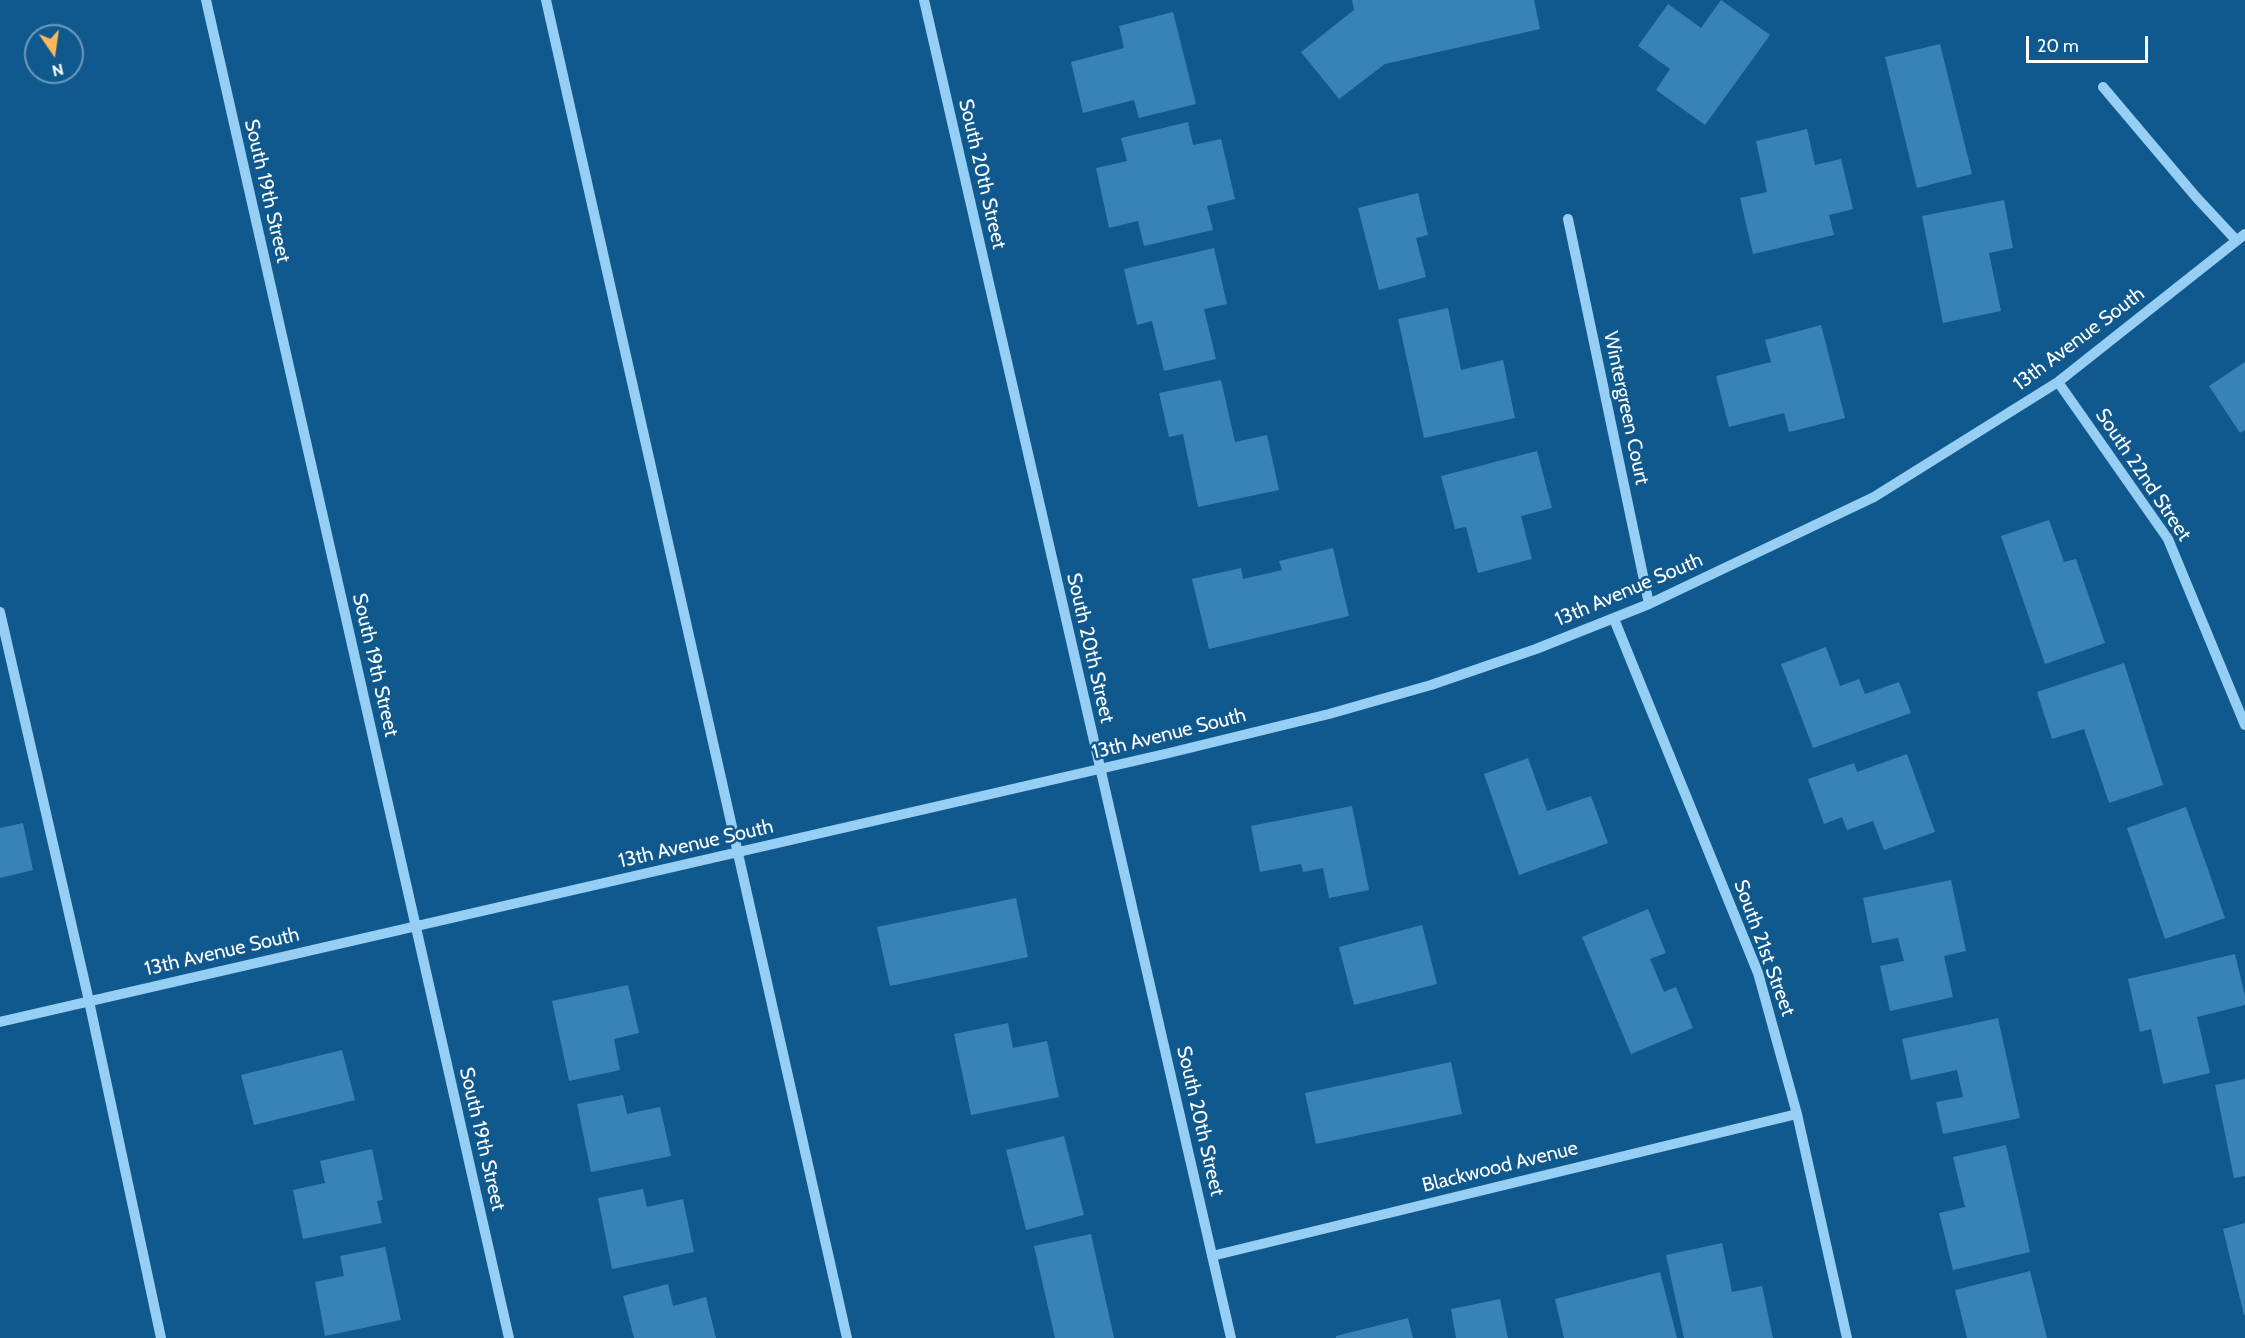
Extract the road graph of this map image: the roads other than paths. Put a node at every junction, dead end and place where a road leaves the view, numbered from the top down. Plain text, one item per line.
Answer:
1 (206, 0) edge
2 (546, 0) edge
3 (924, 0) edge
4 (2103, 87) dead end
5 (1568, 219) dead end
6 (2240, 237) edge
7 (2058, 382) junction
8 (1648, 604) junction
9 (0, 612) edge
10 (1614, 619) junction
11 (2245, 725) edge
12 (1100, 770) junction
13 (738, 853) junction
14 (416, 927) junction
15 (89, 1001) junction
16 (0, 1022) edge
17 (1797, 1114) junction
18 (1212, 1256) junction
19 (161, 1338) edge
20 (508, 1338) edge
21 (847, 1338) edge
22 (1231, 1338) edge
23 (1847, 1338) edge

1 - 14 street, South 19th Street
2 - 13 street
3 - 12 street, South 20th Street
4 - 6 street
5 - 8 street, Wintergreen Court
6 - 7 street, 13th Avenue South
7 - 8 street, 13th Avenue South
7 - 11 street, South 22nd Street
8 - 10 street, 13th Avenue South
9 - 15 street
10 - 12 street, 13th Avenue South
10 - 17 street, South 21st Street
12 - 13 street, 13th Avenue South
12 - 18 street, South 20th Street
13 - 14 street, 13th Avenue South
13 - 21 street
14 - 15 street, 13th Avenue South
14 - 20 street, South 19th Street
15 - 16 street, 13th Avenue South
15 - 19 street
17 - 18 street, Blackwood Avenue
17 - 23 street, South 21st Street
18 - 22 street, South 20th Street

